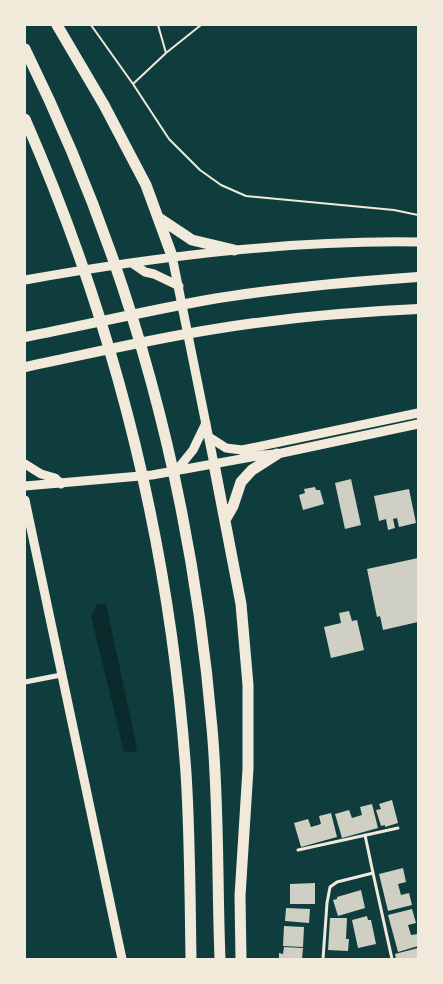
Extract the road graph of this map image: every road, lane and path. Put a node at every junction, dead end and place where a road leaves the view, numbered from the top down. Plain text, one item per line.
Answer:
1 (57, 25) edge
2 (91, 25) edge
3 (158, 25) edge
4 (201, 25) edge
5 (25, 49) edge
6 (166, 53) junction
7 (133, 84) junction
8 (25, 119) edge
9 (418, 215) edge
10 (159, 218) junction
11 (418, 242) edge
12 (234, 250) junction
13 (172, 256) junction
14 (132, 263) junction
15 (418, 277) edge
16 (25, 280) edge
17 (180, 288) junction
18 (418, 309) edge
19 (25, 337) edge
20 (25, 367) edge
21 (418, 413) edge
22 (206, 423) junction
23 (418, 424) edge
24 (209, 438) junction
25 (277, 454) junction
26 (25, 464) edge
27 (214, 464) junction
28 (176, 471) junction
29 (61, 484) junction
30 (25, 486) edge
31 (25, 500) edge
32 (225, 520) junction
33 (28, 526) edge
34 (61, 674) junction
35 (25, 682) edge
36 (398, 828) dead end
37 (365, 835) junction
38 (298, 850) dead end
39 (373, 873) junction
40 (122, 959) edge
41 (191, 959) edge
42 (220, 959) edge
43 (241, 959) edge
44 (323, 959) edge
45 (392, 959) edge

1 - 10 highway
2 - 7 path
3 - 6 path
4 - 6 path
5 - 42 highway
6 - 7 path
7 - 9 path
8 - 41 highway
10 - 12 highway
10 - 13 highway
11 - 12 main road
12 - 13 main road
13 - 14 main road
13 - 17 main road
14 - 16 main road
14 - 17 main road
15 - 19 highway
17 - 22 main road
18 - 20 highway
21 - 24 main road
22 - 24 main road
22 - 28 main road
23 - 25 main road
24 - 27 main road
25 - 27 main road
25 - 32 highway
26 - 29 main road
27 - 28 main road
27 - 32 highway
28 - 29 main road
29 - 30 main road
31 - 33 main road
32 - 43 highway
33 - 34 main road
34 - 35 street
34 - 40 main road
36 - 37 lane
37 - 38 lane
37 - 39 lane
39 - 44 lane
39 - 45 lane

